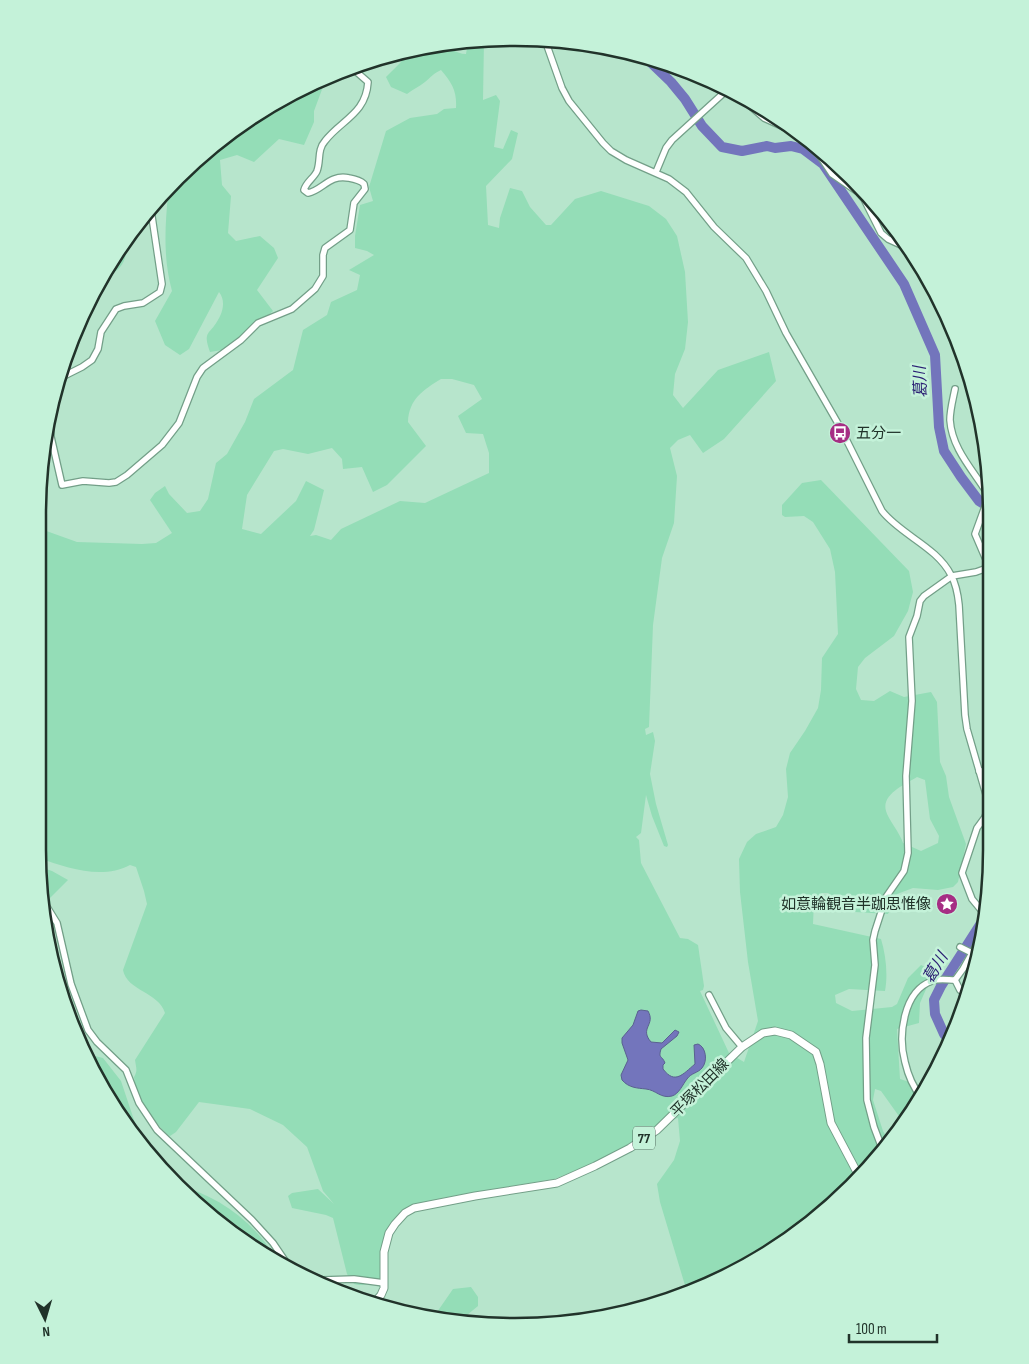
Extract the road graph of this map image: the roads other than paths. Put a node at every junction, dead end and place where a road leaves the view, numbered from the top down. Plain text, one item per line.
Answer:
1 (548, 47) edge
2 (358, 73) edge
3 (722, 95) edge
4 (826, 164) edge
5 (656, 172) junction
6 (848, 185) edge
7 (867, 206) edge
8 (152, 218) edge
9 (896, 244) edge
10 (68, 374) edge
11 (955, 389) dead end
12 (52, 441) edge
13 (982, 485) edge
14 (983, 514) edge
15 (983, 551) edge
16 (983, 570) edge
17 (952, 576) junction
18 (979, 771) junction
19 (983, 771) edge
20 (983, 783) edge
21 (983, 821) edge
22 (979, 908) edge
23 (50, 912) edge
24 (960, 947) dead end
25 (972, 953) edge
26 (971, 955) edge
27 (953, 980) junction
28 (961, 991) edge
29 (709, 995) dead end
30 (742, 1047) junction
31 (916, 1090) edge
32 (880, 1142) edge
33 (856, 1170) edge
34 (282, 1256) edge
35 (330, 1280) edge
36 (384, 1283) junction
37 (379, 1298) edge

1 - 5 street
2 - 12 street
3 - 5 street
4 - 6 street
5 - 17 street
7 - 9 street
8 - 10 street
11 - 13 street
14 - 15 street
16 - 17 street
17 - 18 street
17 - 32 street
18 - 19 street
18 - 20 street
21 - 22 street
23 - 34 street
24 - 25 street
26 - 27 street
27 - 28 street
27 - 31 street
29 - 30 street
30 - 33 main road, 平塚松田線 / 77
30 - 36 main road, 平塚松田線 / 77
35 - 36 street
36 - 37 main road, 平塚松田線 / 77

